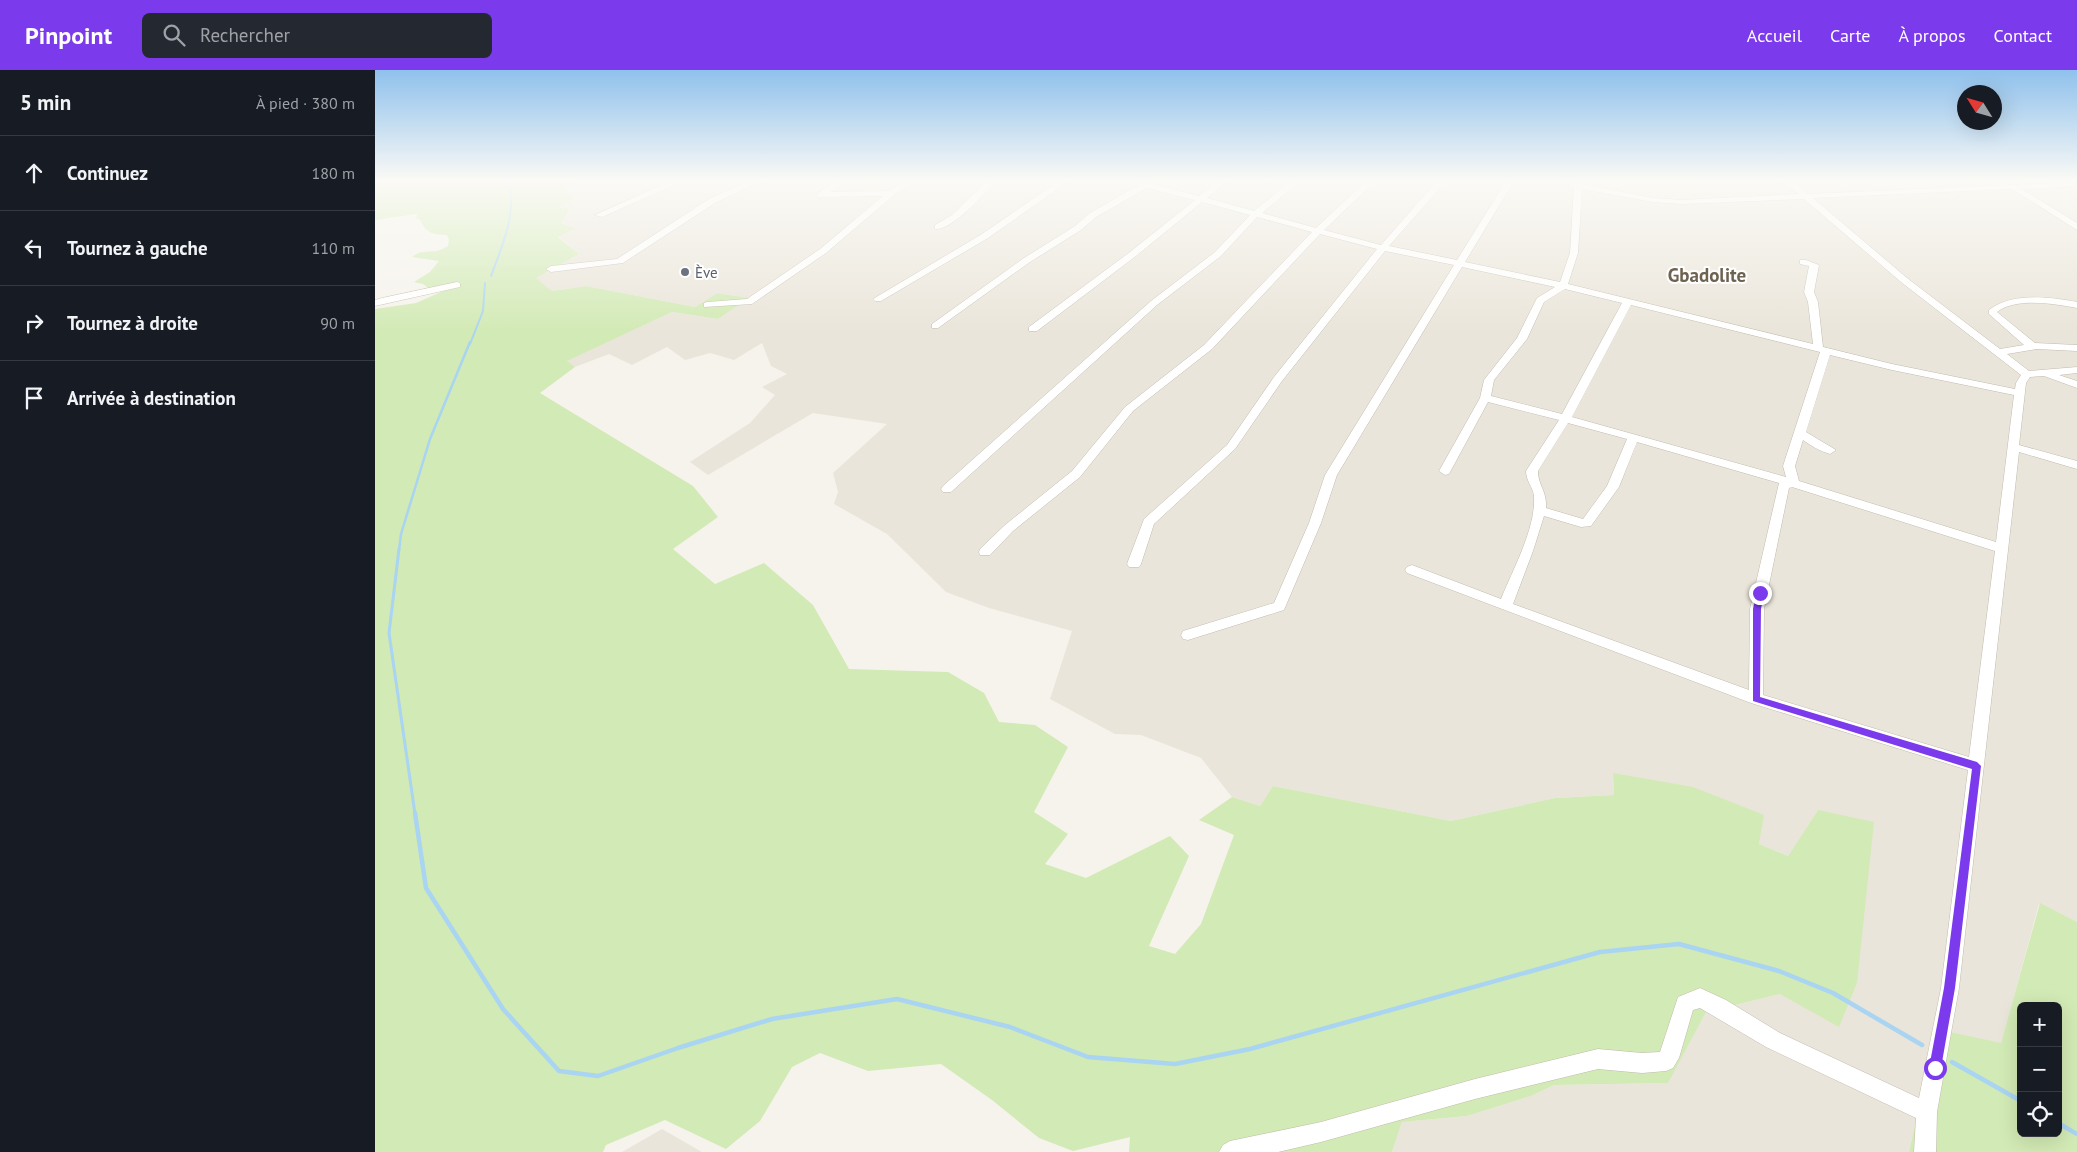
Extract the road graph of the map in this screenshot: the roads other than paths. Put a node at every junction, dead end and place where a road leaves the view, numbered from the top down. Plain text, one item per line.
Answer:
1 (664, 231) edge
2 (846, 231) edge
3 (992, 231) edge
4 (1072, 231) edge
5 (1161, 231) edge
6 (1239, 231) edge
7 (1318, 231) edge
8 (1320, 231) edge
9 (1398, 231) edge
10 (1479, 231) edge
11 (1575, 231) edge
12 (1847, 231) edge
13 (1383, 248) junction
14 (1803, 262) dead end
15 (1458, 264) junction
16 (551, 269) dead end
17 (457, 286) dead end
18 (1563, 286) junction
19 (878, 299) dead end
20 (1627, 301) junction
21 (375, 303) edge
22 (707, 305) dead end
23 (2077, 305) edge
24 (935, 326) dead end
25 (1033, 329) dead end
26 (2033, 347) junction
27 (2077, 348) edge
28 (1822, 349) junction
29 (1999, 352) junction
30 (2077, 370) edge
31 (2035, 373) junction
32 (2077, 385) edge
33 (2020, 394) junction
34 (1485, 398) junction
35 (1566, 418) junction
36 (1800, 432) junction
37 (1633, 437) junction
38 (2013, 446) junction
39 (1830, 450) dead end
40 (2077, 465) edge
41 (1445, 471) dead end
42 (1793, 483) junction
43 (947, 489) dead end
44 (1539, 510) junction
45 (2002, 549) junction
46 (985, 552) dead end
47 (1134, 564) dead end
48 (1412, 570) dead end
49 (1505, 606) junction
50 (1188, 635) dead end
51 (1756, 699) junction
52 (1977, 766) junction
53 (1927, 1112) junction
54 (1230, 1152) edge
55 (1925, 1152) edge

1 - 16 street
2 - 22 street
3 - 19 street
4 - 24 street
5 - 25 street
6 - 43 street
7 - 46 street
8 - 13 street
9 - 13 street
10 - 15 street
11 - 18 street
12 - 29 street
13 - 15 street
13 - 47 street
14 - 28 street
15 - 18 street
15 - 50 street
17 - 21 street
18 - 20 street
18 - 34 street
20 - 28 street
20 - 35 street
23 - 26 street
26 - 27 street
26 - 29 street
28 - 33 street
28 - 36 street
29 - 31 street
30 - 31 street
31 - 32 street
31 - 33 street
33 - 38 street
34 - 35 street
34 - 41 street
35 - 37 street
35 - 44 street
36 - 39 street
36 - 42 street
37 - 42 street
37 - 44 street
38 - 40 street
38 - 45 street
42 - 45 street
42 - 51 street
44 - 49 street
45 - 52 street
48 - 49 street
49 - 51 street
51 - 52 street
52 - 53 street
53 - 54 street
53 - 55 street

